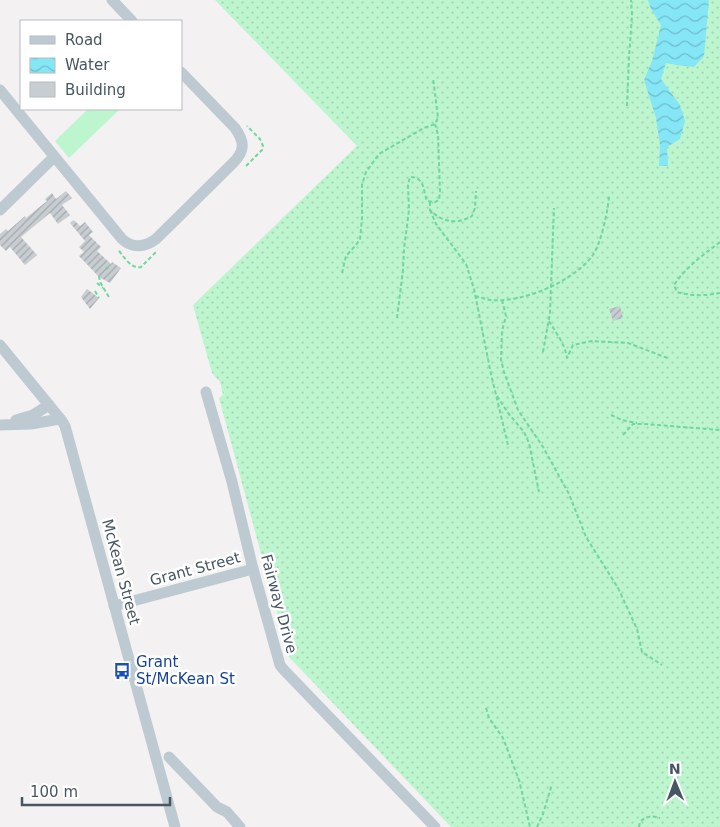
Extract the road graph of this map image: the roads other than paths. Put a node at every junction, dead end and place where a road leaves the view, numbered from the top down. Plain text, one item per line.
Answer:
1 (112, 0) edge
2 (131, 20) edge
3 (182, 73) edge
4 (0, 90) edge
5 (54, 157) junction
6 (0, 210) edge
7 (0, 345) edge
8 (206, 392) dead end
9 (49, 405) junction
10 (60, 419) junction
11 (0, 425) edge
12 (254, 569) junction
13 (114, 606) junction
14 (168, 757) dead end
15 (175, 827) edge
16 (240, 827) edge
17 (434, 827) edge

1 - 2 street
3 - 5 street
4 - 5 street
5 - 6 street
7 - 9 street, McKean Street
8 - 12 street, Fairway Drive
9 - 10 street, McKean Street
9 - 11 street
10 - 11 street
10 - 13 street, McKean Street
12 - 13 street, Grant Street
12 - 17 street, Fairway Drive
13 - 15 street, McKean Street
14 - 16 street

